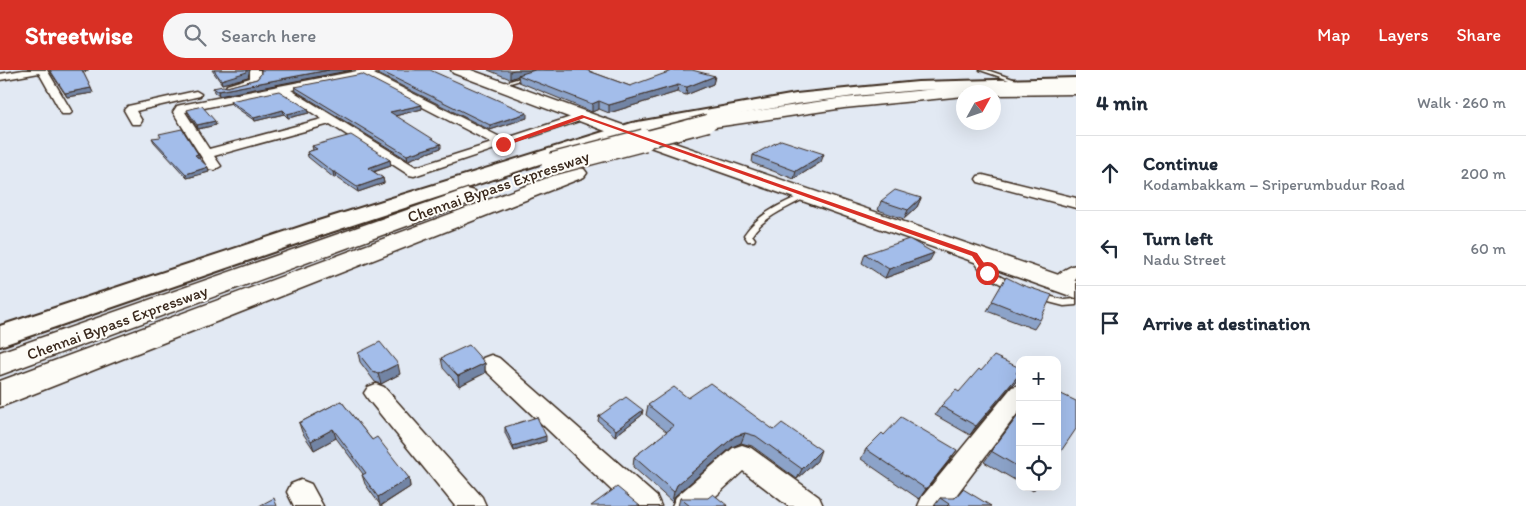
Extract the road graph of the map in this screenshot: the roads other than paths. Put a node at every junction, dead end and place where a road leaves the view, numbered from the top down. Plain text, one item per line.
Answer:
1 (40, 70) edge
2 (254, 70) edge
3 (377, 70) edge
4 (458, 70) edge
5 (472, 70) edge
6 (552, 70) edge
7 (982, 70) edge
8 (365, 73) junction
9 (0, 77) edge
10 (1076, 82) edge
11 (505, 83) junction
12 (1024, 83) junction
13 (284, 89) junction
14 (1076, 89) edge
15 (1076, 97) edge
16 (1001, 100) edge
17 (956, 103) edge
18 (66, 112) dead end
19 (584, 116) junction
20 (332, 120) junction
21 (136, 121) dead end
22 (627, 129) junction
23 (503, 144) junction
24 (206, 154) junction
25 (214, 166) dead end
26 (564, 169) junction
27 (983, 179) dead end
28 (805, 196) junction
29 (1076, 203) edge
30 (751, 239) dead end
31 (974, 255) junction
32 (1071, 279) edge
33 (1076, 302) edge
34 (0, 336) edge
35 (492, 363) dead end
36 (0, 364) edge
37 (0, 394) edge
38 (376, 394) dead end
39 (1016, 398) edge
40 (472, 506) edge
41 (647, 506) edge
42 (686, 506) edge
43 (809, 506) edge
44 (932, 506) edge

1 - 9 street
1 - 18 street
2 - 21 street
3 - 8 street
4 - 19 main road
5 - 11 main road
6 - 11 lane
7 - 12 lane
8 - 13 street
8 - 23 street
10 - 12 street
11 - 22 main road
12 - 22 street
13 - 20 street
13 - 24 street
14 - 26 main road, Chennai Bypass Expressway, bridge
15 - 16 main road
17 - 26 main road, Chennai Bypass Expressway
19 - 22 main road
19 - 23 street
20 - 23 street
20 - 24 street
22 - 28 main road
22 - 32 main road
22 - 34 street
24 - 25 street
26 - 36 main road, Chennai Bypass Expressway
26 - 37 main road, Chennai Bypass Expressway
27 - 29 street
28 - 30 lane
28 - 31 main road
31 - 32 main road
31 - 33 lane
35 - 41 street
38 - 40 street
39 - 44 street
42 - 43 street

